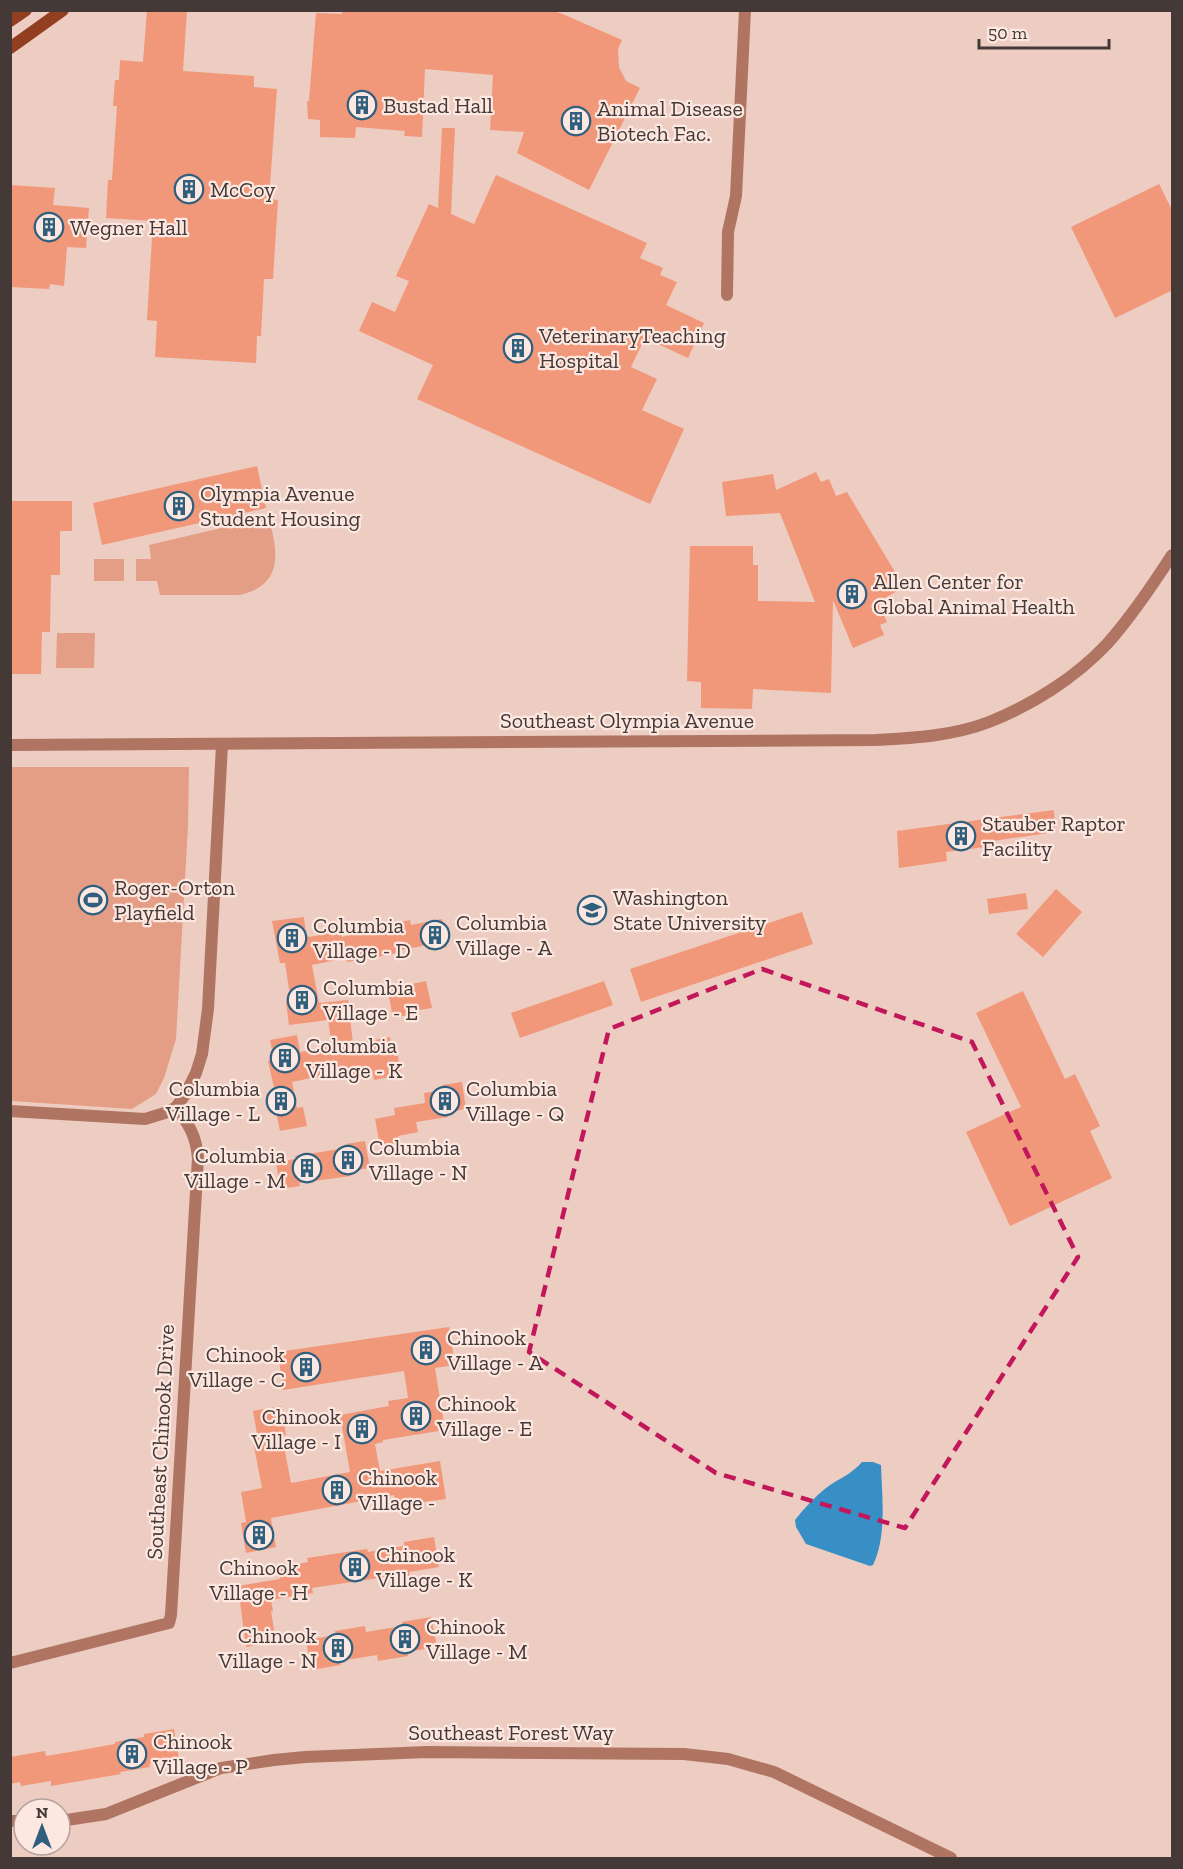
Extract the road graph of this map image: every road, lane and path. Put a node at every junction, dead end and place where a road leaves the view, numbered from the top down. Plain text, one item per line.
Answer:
1 (26, 10) edge
2 (63, 10) edge
3 (745, 10) edge
4 (10, 21) edge
5 (10, 48) edge
6 (727, 295) dead end
7 (1173, 555) edge
8 (10, 745) edge
9 (222, 745) junction
10 (176, 1107) junction
11 (10, 1111) edge
12 (10, 1663) edge
13 (72, 1819) edge
14 (951, 1858) edge

1 - 4 main road
2 - 5 main road
3 - 6 street
7 - 9 street, Southeast Olympia Avenue
8 - 9 street, Southeast Olympia Avenue
9 - 10 street
10 - 11 street
10 - 12 street, Southeast Chinook Drive
13 - 14 street, Southeast Forest Way

